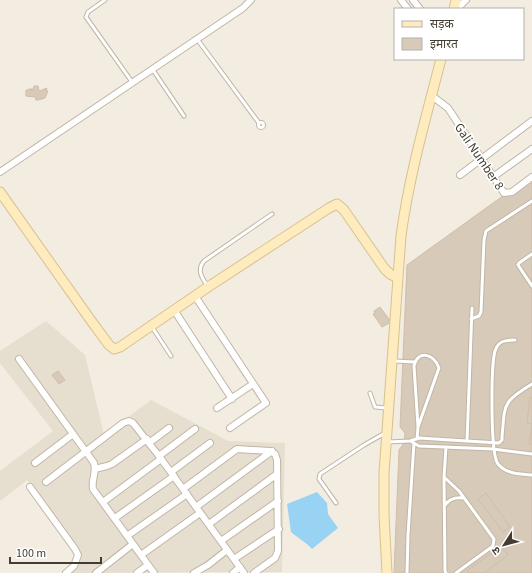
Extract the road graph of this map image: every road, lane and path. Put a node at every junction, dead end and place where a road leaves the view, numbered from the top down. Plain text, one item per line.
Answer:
1 (105, 0) edge
2 (251, 0) edge
3 (401, 0) edge
4 (413, 0) edge
5 (466, 0) edge
6 (407, 8) edge
7 (419, 8) edge
8 (458, 8) edge
9 (197, 39) junction
10 (441, 60) edge
11 (152, 69) junction
12 (132, 82) junction
13 (432, 96) junction
14 (184, 116) dead end
15 (532, 121) edge
16 (259, 123) dead end
17 (532, 149) edge
18 (481, 159) junction
19 (0, 172) edge
20 (460, 175) dead end
21 (493, 177) junction
22 (532, 177) edge
23 (0, 192) edge
24 (532, 201) edge
25 (272, 214) dead end
26 (532, 254) edge
27 (398, 278) junction
28 (532, 286) edge
29 (208, 287) junction
30 (195, 296) junction
31 (472, 308) dead end
32 (174, 310) junction
33 (471, 319) junction
34 (151, 326) junction
35 (515, 340) dead end
36 (171, 356) dead end
37 (18, 359) dead end
38 (392, 360) junction
39 (415, 362) junction
40 (253, 384) junction
41 (532, 384) edge
42 (370, 393) dead end
43 (232, 398) junction
44 (217, 408) dead end
45 (389, 408) junction
46 (418, 427) junction
47 (169, 428) dead end
48 (230, 428) dead end
49 (195, 429) dead end
50 (72, 434) junction
51 (386, 437) junction
52 (417, 439) junction
53 (467, 440) junction
54 (148, 441) junction
55 (412, 442) junction
56 (492, 442) junction
57 (210, 443) dead end
58 (446, 447) junction
59 (493, 450) junction
60 (272, 451) junction
61 (86, 452) junction
62 (532, 454) edge
63 (160, 457) junction
64 (35, 463) dead end
65 (95, 469) junction
66 (172, 474) junction
67 (277, 474) junction
68 (532, 475) edge
69 (444, 477) junction
70 (46, 482) dead end
71 (30, 487) dead end
72 (185, 492) junction
73 (464, 498) junction
74 (278, 501) junction
75 (103, 502) junction
76 (336, 503) dead end
77 (444, 506) junction
78 (196, 507) junction
79 (200, 513) junction
80 (115, 518) junction
81 (209, 524) junction
82 (279, 529) junction
83 (127, 536) junction
84 (221, 542) junction
85 (133, 544) junction
86 (228, 550) junction
87 (141, 555) junction
88 (234, 559) junction
89 (148, 565) junction
90 (240, 567) junction
91 (66, 573) edge
92 (96, 573) edge
93 (137, 573) edge
94 (154, 573) edge
95 (194, 573) edge
96 (233, 573) edge
97 (244, 573) edge
98 (254, 573) edge
99 (387, 573) edge
100 (407, 573) edge
101 (446, 573) edge
102 (456, 573) edge

1 - 12 lane
2 - 9 street
3 - 6 street
4 - 7 street
5 - 8 street
9 - 11 street
9 - 16 lane
10 - 13 street
11 - 12 street
11 - 14 lane
12 - 19 street
13 - 18 street, Gali Number 8
13 - 27 street
15 - 18 street
17 - 21 street
18 - 20 street
18 - 21 street, Gali Number 8
21 - 22 street, Gali Number 8
23 - 34 street
24 - 33 lane
25 - 29 lane
26 - 28 lane
27 - 29 street
27 - 38 street
29 - 30 street
30 - 32 street
30 - 40 street
31 - 33 lane
32 - 34 street
32 - 43 street
33 - 53 lane
34 - 36 lane
35 - 56 lane
37 - 50 street
38 - 39 lane
38 - 45 street
39 - 46 lane
39 - 46 lane
40 - 43 street
40 - 48 street
41 - 56 lane
42 - 45 lane
43 - 44 street
45 - 51 street
46 - 52 lane
47 - 54 street
49 - 63 street
50 - 61 street
50 - 64 street
51 - 55 lane
51 - 76 lane
51 - 99 street
52 - 53 lane
52 - 55 lane
53 - 56 lane
54 - 61 street
54 - 63 street
54 - 65 street
55 - 58 lane
55 - 100 lane
56 - 59 lane
57 - 66 street
58 - 59 lane
58 - 69 lane
59 - 62 lane
59 - 68 lane
60 - 67 street
60 - 72 street
60 - 78 street
61 - 65 street
61 - 70 street
63 - 66 street
63 - 75 street
65 - 75 street
66 - 72 street
66 - 80 street
67 - 74 street
67 - 81 street
69 - 73 lane
69 - 77 lane
71 - 91 street
72 - 78 street
72 - 83 street
73 - 77 lane
73 - 102 lane
74 - 82 street
74 - 84 street
75 - 80 street
77 - 101 lane
78 - 79 street
79 - 81 street
79 - 87 street
80 - 83 street
81 - 84 street
82 - 88 street
82 - 98 street
83 - 85 street
84 - 86 street
85 - 87 street
85 - 92 street
86 - 88 street
86 - 95 street
87 - 89 street
88 - 90 street
89 - 93 street
89 - 94 street
90 - 96 street
90 - 97 street

